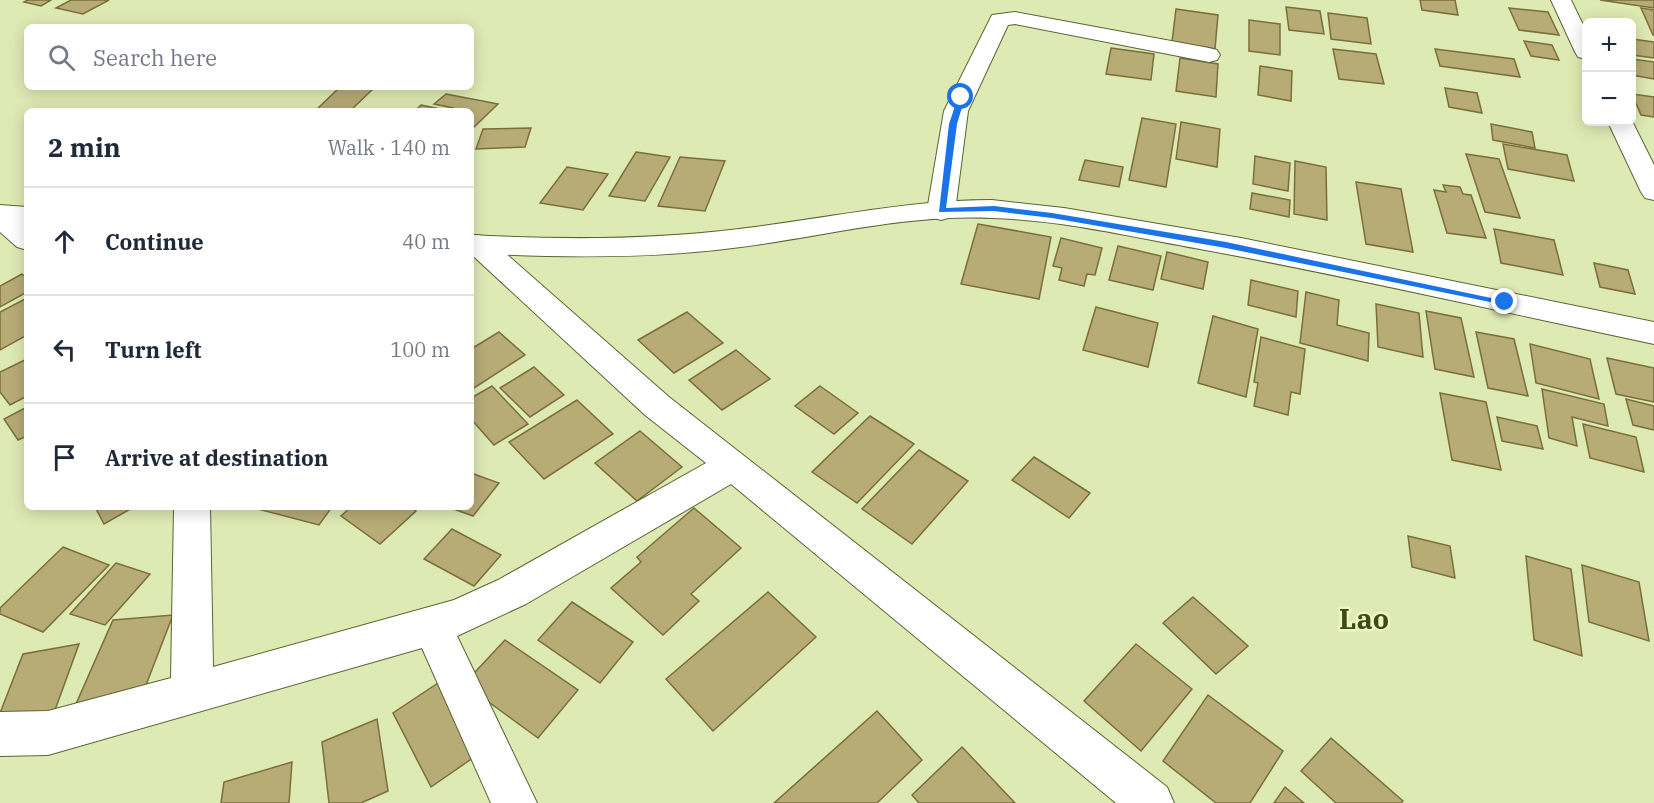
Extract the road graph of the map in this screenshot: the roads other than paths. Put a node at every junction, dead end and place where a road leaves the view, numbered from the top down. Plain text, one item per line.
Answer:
1 (1561, 0) edge
2 (1582, 42) edge
3 (1209, 55) dead end
4 (1622, 126) edge
5 (1654, 192) edge
6 (941, 211) junction
7 (0, 216) edge
8 (24, 216) edge
9 (24, 238) edge
10 (474, 244) edge
11 (1654, 333) edge
12 (733, 465) junction
13 (192, 510) edge
14 (432, 626) junction
15 (192, 693) junction
16 (0, 734) edge
17 (514, 803) edge
18 (1151, 803) edge

1 - 2 street
3 - 6 street
4 - 5 street
6 - 10 street
6 - 11 street
7 - 8 street
7 - 9 street
10 - 12 street
12 - 14 street
12 - 18 street
13 - 15 street
14 - 15 street
14 - 17 street
15 - 16 street

